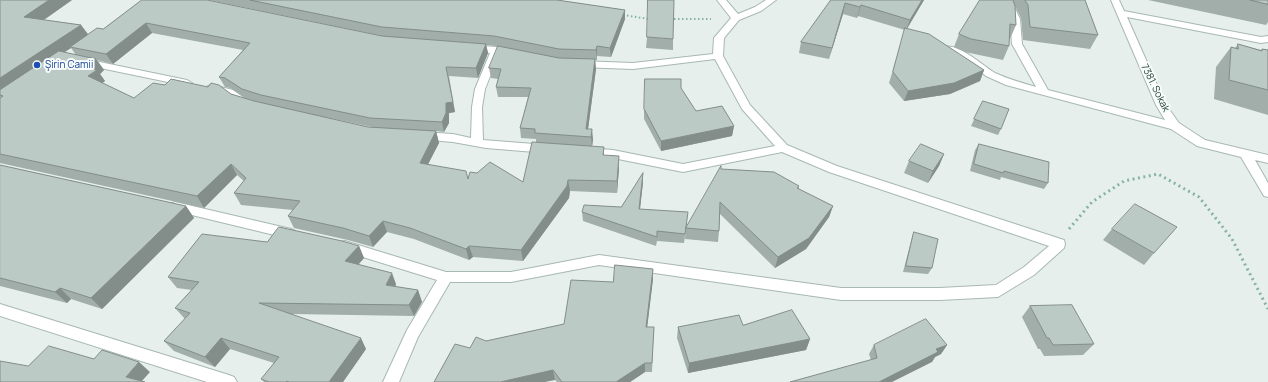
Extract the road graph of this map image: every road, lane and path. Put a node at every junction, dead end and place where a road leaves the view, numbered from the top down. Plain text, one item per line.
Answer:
1 (720, 0) edge
2 (772, 0) edge
3 (1007, 0) edge
4 (1115, 0) edge
5 (1121, 13) junction
6 (620, 14) edge
7 (736, 18) junction
8 (653, 19) edge
9 (668, 19) edge
10 (1268, 40) edge
11 (457, 47) edge
12 (942, 47) edge
13 (496, 50) junction
14 (524, 56) edge
15 (718, 56) junction
16 (72, 59) edge
17 (567, 63) edge
18 (1045, 93) junction
19 (256, 106) edge
20 (1175, 126) junction
21 (409, 135) edge
22 (477, 142) junction
23 (783, 148) junction
24 (558, 150) edge
25 (574, 151) edge
26 (1246, 155) junction
27 (1268, 159) edge
28 (1268, 193) edge
29 (162, 204) edge
30 (302, 236) edge
31 (333, 243) edge
32 (1059, 244) junction
33 (446, 277) junction
34 (1268, 309) edge
35 (0, 310) edge
36 (229, 382) edge
37 (391, 382) edge

1 - 7 street
2 - 7 street
3 - 18 street
4 - 5 street, 7381. Sokak
5 - 10 street
5 - 20 street, 7381. Sokak
6 - 8 path
7 - 9 path
7 - 15 street
11 - 13 street
12 - 18 street
13 - 14 street
13 - 22 street
15 - 17 street
15 - 23 street
16 - 19 street
18 - 20 street
20 - 26 street, 7381. Sokak
21 - 22 street
22 - 24 street
23 - 25 street
23 - 32 street
26 - 27 street, 7381. Sokak
26 - 28 street
29 - 30 street
31 - 33 street
32 - 33 street
32 - 34 path
33 - 37 street
35 - 36 street

